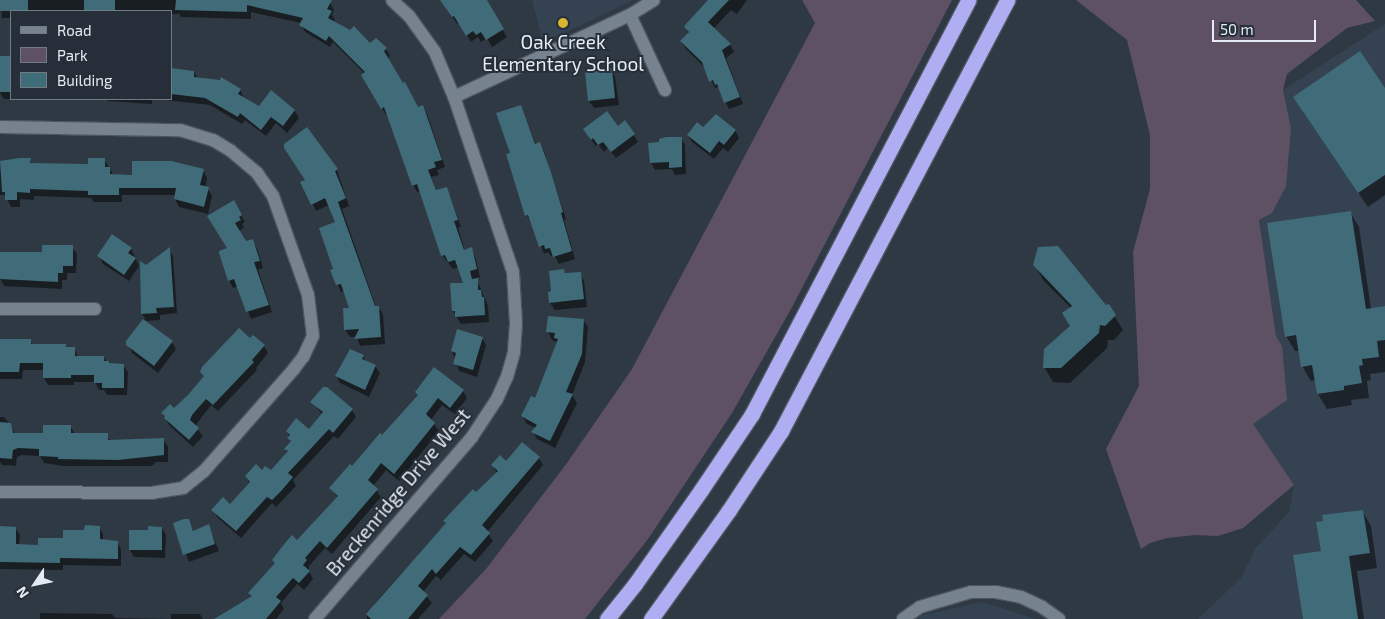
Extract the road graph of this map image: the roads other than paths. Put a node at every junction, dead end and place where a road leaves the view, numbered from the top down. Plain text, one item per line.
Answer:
1 (392, 0) edge
2 (654, 0) edge
3 (968, 0) edge
4 (1007, 0) edge
5 (630, 15) junction
6 (665, 90) dead end
7 (454, 97) junction
8 (0, 127) edge
9 (0, 309) edge
10 (96, 309) dead end
11 (0, 492) edge
12 (315, 619) edge
13 (606, 619) edge
14 (651, 619) edge
15 (903, 619) edge
16 (1059, 619) edge

1 - 7 street, Breckenridge Drive West
2 - 5 street
3 - 13 highway
4 - 14 highway
5 - 6 street
5 - 7 street
7 - 12 street, Breckenridge Drive West
8 - 11 street
9 - 10 street
15 - 16 street

